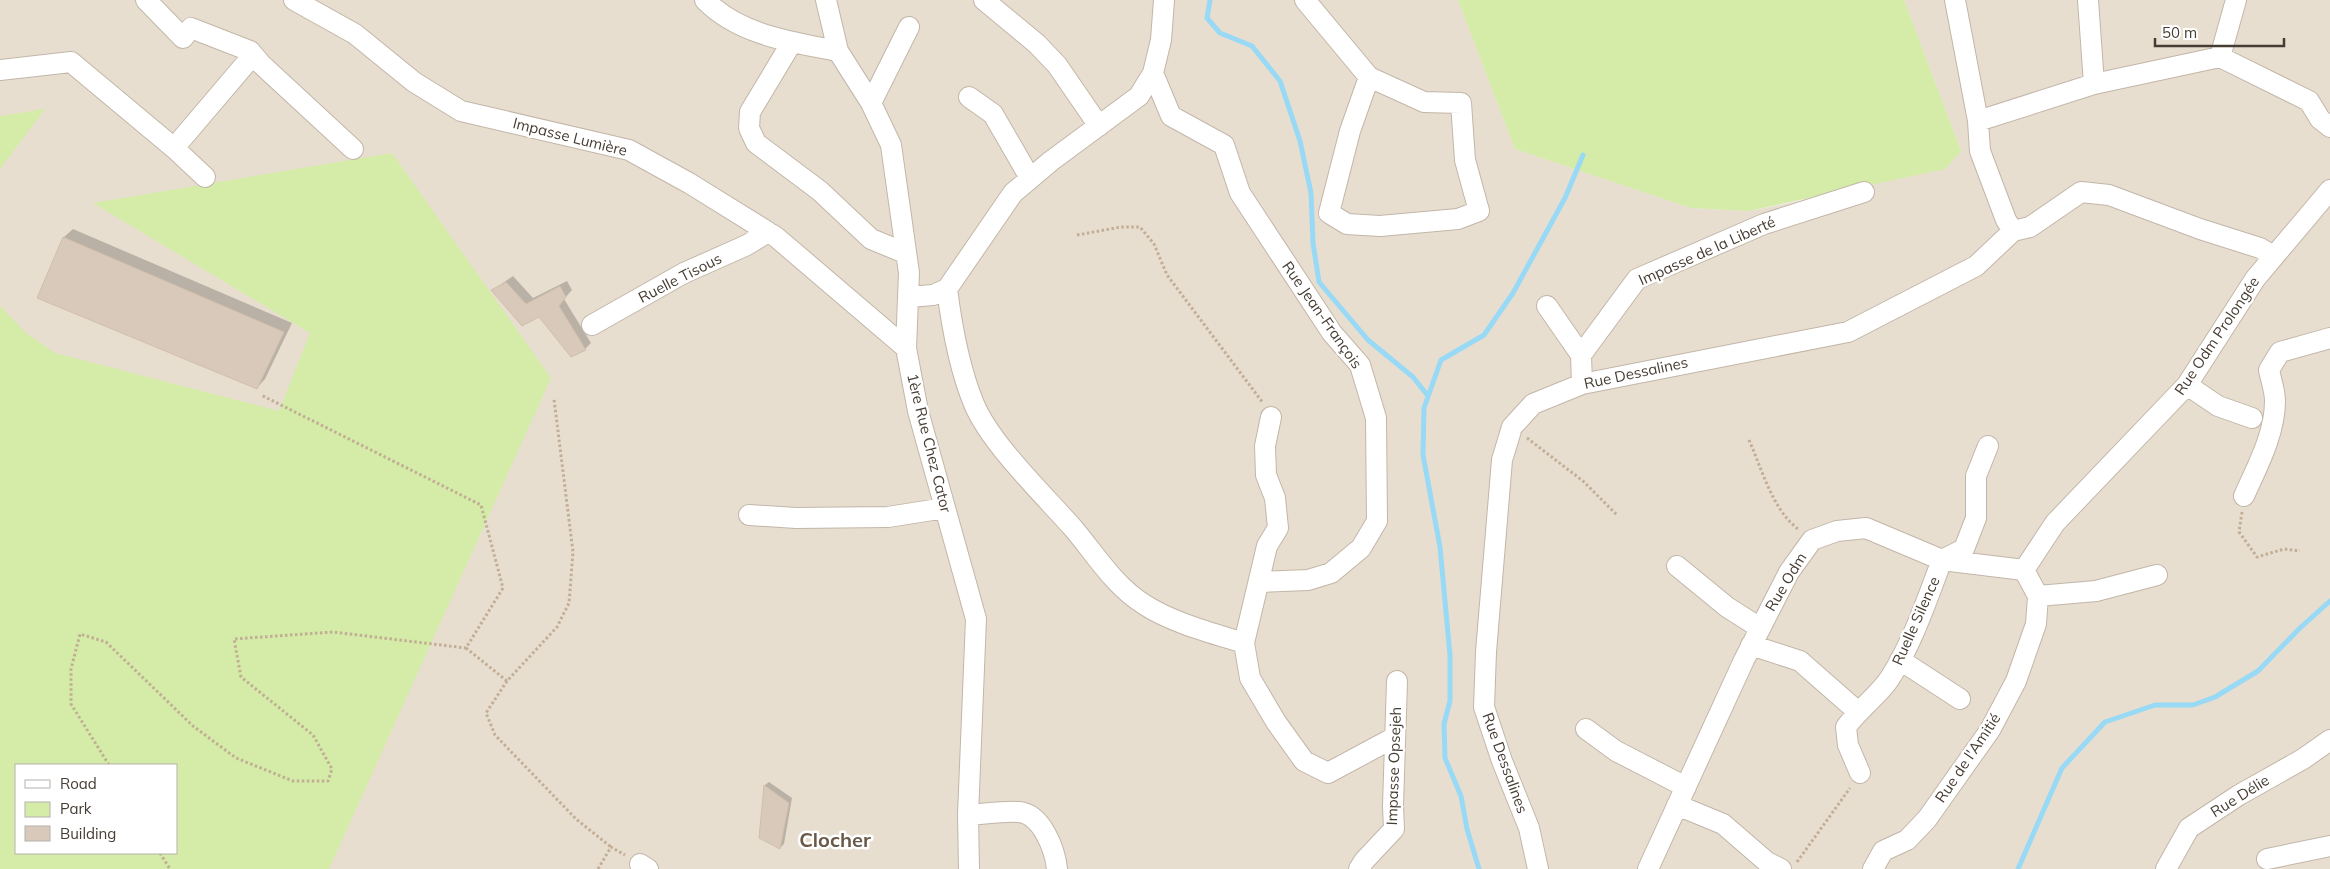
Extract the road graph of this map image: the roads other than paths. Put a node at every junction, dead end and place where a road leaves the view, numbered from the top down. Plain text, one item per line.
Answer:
1 (146, 0) edge
2 (294, 0) edge
3 (705, 0) edge
4 (826, 0) edge
5 (984, 0) edge
6 (1164, 0) edge
7 (1305, 0) edge
8 (1955, 0) edge
9 (2088, 0) edge
10 (2236, 0) edge
11 (909, 27) dead end
12 (792, 42) junction
13 (838, 51) junction
14 (253, 55) junction
15 (2220, 57) junction
16 (0, 70) edge
17 (1153, 73) junction
18 (1369, 77) junction
19 (2094, 84) junction
20 (969, 98) dead end
21 (871, 103) junction
22 (1978, 121) junction
23 (1099, 126) junction
24 (2330, 127) edge
25 (174, 148) junction
26 (353, 148) dead end
27 (205, 177) dead end
28 (1030, 178) junction
29 (2330, 190) edge
30 (1864, 192) dead end
31 (2013, 231) junction
32 (768, 232) junction
33 (905, 252) junction
34 (2274, 256) junction
35 (947, 290) junction
36 (909, 297) junction
37 (1546, 306) dead end
38 (592, 325) dead end
39 (2330, 338) edge
40 (906, 348) junction
41 (1580, 354) junction
42 (1582, 384) junction
43 (2188, 385) junction
44 (1271, 416) road end
45 (2252, 418) dead end
46 (1988, 446) dead end
47 (2244, 496) road end
48 (945, 508) junction
49 (749, 515) dead end
50 (1942, 560) junction
51 (1677, 566) dead end
52 (2024, 570) junction
53 (2156, 575) dead end
54 (1258, 582) junction
55 (2038, 596) junction
56 (1756, 636) junction
57 (1244, 643) junction
58 (1900, 660) junction
59 (1397, 681) dead end
60 (1960, 699) dead end
61 (1857, 712) junction
62 (1586, 729) dead end
63 (1395, 738) junction
64 (2330, 740) edge
65 (1860, 773) road end
66 (1682, 796) junction
67 (968, 815) junction
68 (2330, 846) edge
69 (2267, 859) dead end
70 (969, 869) edge
71 (1057, 869) edge
72 (1359, 869) edge
73 (1538, 869) edge
74 (1648, 869) edge
75 (1781, 869) edge
76 (1873, 869) edge
77 (2166, 869) edge

1 - 14 street
2 - 32 street, Impasse Lumière
3 - 12 street
4 - 13 street, 1ère Rue Chez Cator
5 - 23 street
6 - 17 street
7 - 18 street
8 - 22 street
9 - 19 street
10 - 15 street
11 - 21 street
12 - 13 street
12 - 33 street
13 - 21 street, 1ère Rue Chez Cator
14 - 25 street
14 - 26 street
15 - 19 street
15 - 24 street
16 - 25 street
17 - 23 street
17 - 54 street, Rue Jean-François
18 - 18 street
19 - 22 street
20 - 28 street
21 - 33 street, 1ère Rue Chez Cator
22 - 31 street
23 - 28 street
25 - 27 street
28 - 35 street
29 - 34 street, Rue Odm Prolongée
30 - 41 street, Impasse de la Liberté
31 - 34 street
31 - 42 street, Rue Dessalines
32 - 38 street, Ruelle Tisous
32 - 40 street, Impasse Lumière
33 - 36 street, 1ère Rue Chez Cator
34 - 43 street, Rue Odm Prolongée
35 - 36 street
35 - 57 street
36 - 40 street, 1ère Rue Chez Cator
37 - 41 street
39 - 47 street
40 - 48 street, 1ère Rue Chez Cator
41 - 42 street
42 - 73 street, Rue Dessalines
43 - 45 street
43 - 52 street, Rue Odm Prolongée
44 - 54 street
46 - 50 street
48 - 49 street
48 - 67 street, 1ère Rue Chez Cator
50 - 52 street, Ruelle Silence
50 - 56 street, Rue Odm
50 - 58 street, Ruelle Silence
51 - 56 street
52 - 55 street
53 - 55 street
54 - 57 street
55 - 76 street, Rue de l'Amitié
56 - 61 street
56 - 66 street, Rue Odm
57 - 63 street
58 - 60 street
58 - 61 street, Ruelle Silence
59 - 63 street, Impasse Opsejeh
61 - 65 street, Ruelle Silence
62 - 66 street
63 - 72 street, Impasse Opsejeh
64 - 77 street, Rue Délie
66 - 74 street, Rue Odm
66 - 75 street
67 - 70 street, 1ère Rue Chez Cator
67 - 71 street
68 - 69 street

